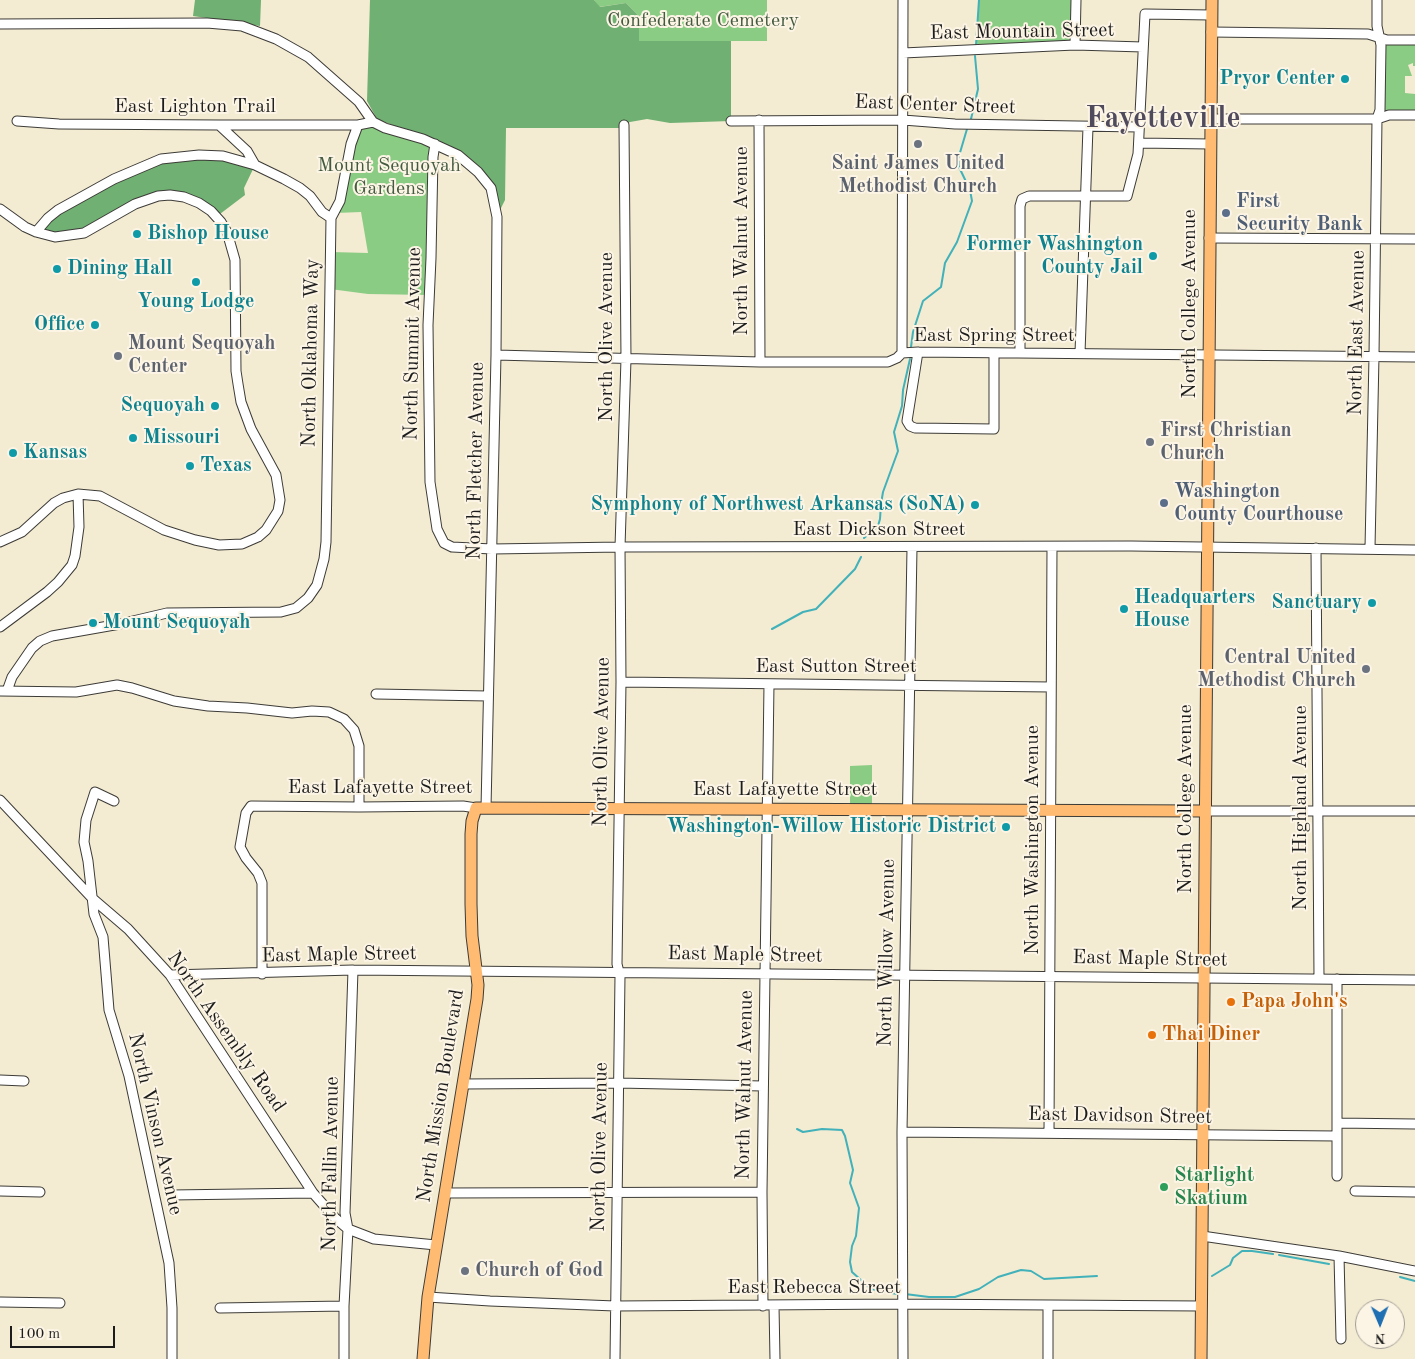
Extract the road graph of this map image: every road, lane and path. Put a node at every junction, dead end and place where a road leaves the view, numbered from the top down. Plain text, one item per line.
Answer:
1 (903, 0) edge
2 (1076, 0) edge
3 (1212, 0) edge
4 (1377, 0) edge
5 (1212, 15) junction
6 (0, 24) edge
7 (1211, 32) junction
8 (1379, 38) junction
9 (1415, 40) edge
10 (1075, 45) junction
11 (1143, 47) junction
12 (903, 53) junction
13 (1415, 115) edge
14 (1210, 119) junction
15 (1377, 119) junction
16 (760, 120) junction
17 (903, 120) junction
18 (17, 121) dead end
19 (374, 122) junction
20 (731, 122) dead end
21 (219, 125) junction
22 (358, 125) junction
23 (624, 125) dead end
24 (1088, 126) junction
25 (1139, 127) junction
26 (1139, 143) junction
27 (435, 144) junction
28 (1210, 144) junction
29 (255, 165) junction
30 (1086, 196) junction
31 (0, 210) edge
32 (331, 218) junction
33 (36, 232) junction
34 (1209, 238) junction
35 (1376, 239) junction
36 (1415, 239) edge
37 (918, 352) junction
38 (902, 353) junction
39 (994, 353) junction
40 (1020, 353) junction
41 (1080, 354) junction
42 (496, 355) junction
43 (1209, 355) junction
44 (1374, 356) junction
45 (1415, 357) edge
46 (626, 359) junction
47 (760, 362) junction
48 (78, 494) junction
49 (0, 542) edge
50 (444, 543) joint
51 (620, 547) junction
52 (1052, 547) junction
53 (1206, 547) junction
54 (912, 548) junction
55 (1316, 548) junction
56 (1370, 548) junction
57 (492, 549) junction
58 (1415, 550) edge
59 (0, 627) edge
60 (621, 682) junction
61 (768, 684) junction
62 (910, 685) junction
63 (1051, 687) junction
64 (3, 691) edge
65 (376, 694) dead end
66 (488, 696) junction
67 (0, 800) edge
68 (114, 801) dead end
69 (358, 807) junction
70 (481, 808) junction
71 (619, 808) junction
72 (767, 809) junction
73 (906, 809) junction
74 (1051, 809) junction
75 (1204, 811) junction
76 (1319, 811) junction
77 (1415, 811) edge
78 (93, 898) junction
79 (353, 970) junction
80 (476, 971) junction
81 (619, 971) junction
82 (764, 973) junction
83 (262, 974) junction
84 (905, 974) junction
85 (170, 976) junction
86 (1050, 976) junction
87 (1204, 977) junction
88 (1319, 978) junction
89 (1337, 979) junction
90 (1415, 980) edge
91 (0, 1080) edge
92 (24, 1081) dead end
93 (618, 1083) junction
94 (463, 1084) junction
95 (763, 1086) junction
96 (1337, 1123) junction
97 (1415, 1124) edge
98 (902, 1132) junction
99 (1049, 1132) junction
100 (1202, 1134) junction
101 (1337, 1136) junction
102 (1337, 1176) dead end
103 (0, 1191) edge
104 (1355, 1191) dead end
105 (40, 1192) dead end
106 (618, 1192) junction
107 (762, 1192) junction
108 (1415, 1192) edge
109 (313, 1193) junction
110 (445, 1193) junction
111 (171, 1196) dead end
112 (348, 1229) junction
113 (1202, 1236) junction
114 (436, 1245) junction
115 (1339, 1256) junction
116 (1415, 1271) edge
117 (428, 1297) junction
118 (0, 1302) edge
119 (60, 1303) dead end
120 (902, 1304) junction
121 (1048, 1305) junction
122 (344, 1306) junction
123 (615, 1306) junction
124 (763, 1306) junction
125 (774, 1306) junction
126 (1201, 1306) junction
127 (220, 1308) dead end
128 (1341, 1339) dead end
129 (172, 1359) edge
130 (344, 1359) edge
131 (423, 1359) edge
132 (615, 1359) edge
133 (775, 1359) edge
134 (902, 1359) edge
135 (1048, 1359) edge
136 (1201, 1359) edge

1 - 12 street
2 - 10 street
3 - 5 main road, North College Avenue
4 - 8 street, North East Avenue
5 - 7 main road, North College Avenue
5 - 11 street
6 - 19 street
7 - 8 street
7 - 14 main road, North College Avenue
8 - 9 street
8 - 15 street, North East Avenue
10 - 11 street, East Mountain Street
10 - 12 street, East Mountain Street
11 - 25 street
12 - 17 street
13 - 15 street
14 - 15 street
14 - 28 main road, North College Avenue
15 - 35 street, North East Avenue
16 - 17 street, East Center Street
16 - 20 street, East Center Street
16 - 47 street, North Walnut Avenue
17 - 24 street, East Center Street
17 - 38 street
18 - 21 street, East Lighton Trail
19 - 22 street, East Lighton Trail
19 - 27 street, North Fletcher Avenue
21 - 22 street, East Lighton Trail
21 - 29 street
22 - 32 street, North Oklahoma Way
23 - 46 street, North Olive Avenue
24 - 25 street, East Center Street
24 - 30 street
25 - 26 street
26 - 28 street
26 - 30 street
27 - 42 street, North Fletcher Avenue
27 - 50 street, North Summit Avenue
28 - 34 main road, North College Avenue
29 - 32 street
29 - 33 street
30 - 40 street
30 - 41 street
31 - 33 street
32 - 64 street, North Oklahoma Way
33 - 48 street
34 - 35 street
34 - 43 main road, North College Avenue
35 - 36 street
35 - 44 street, North East Avenue
37 - 38 street, East Spring Street
37 - 39 street, East Spring Street
37 - 39 street
38 - 47 street, East Spring Street
39 - 40 street, East Spring Street
40 - 41 street, East Spring Street
41 - 43 street, East Spring Street
42 - 46 street, East Spring Street
42 - 57 street, North Fletcher Avenue
43 - 44 street, East Spring Street
43 - 53 main road, North College Avenue
44 - 45 street, East Spring Street
44 - 56 street, North East Avenue
46 - 47 street, East Spring Street
46 - 51 street, North Olive Avenue
48 - 49 street
48 - 59 street
50 - 57 street, East Dickson Street
51 - 54 street, East Dickson Street
51 - 57 street, East Dickson Street
51 - 60 street, North Olive Avenue
52 - 53 street, East Dickson Street
52 - 54 street, East Dickson Street
52 - 63 street, North Washington Avenue
53 - 55 street, East Dickson Street
53 - 75 main road, North College Avenue
54 - 62 street, North Willow Avenue
55 - 56 street, East Dickson Street
55 - 76 street, North Highland Avenue
56 - 58 street, East Dickson Street
57 - 66 street, North Fletcher Avenue
60 - 61 street, East Sutton Street
60 - 71 street, North Olive Avenue
61 - 62 street, East Sutton Street
61 - 72 street, North Walnut Avenue
62 - 63 street, East Sutton Street
62 - 73 street, North Willow Avenue
63 - 74 street, North Washington Avenue
64 - 69 street
65 - 66 street
66 - 70 street, North Fletcher Avenue
67 - 78 street, North Assembly Road
68 - 78 street, North Vinson Avenue
69 - 70 street, East Lafayette Street
69 - 83 street, East Lafayette Street
70 - 71 main road, East Lafayette Street
70 - 80 main road, North Mission Boulevard
71 - 72 main road, East Lafayette Street
71 - 81 street, North Olive Avenue
72 - 73 main road, East Lafayette Street
72 - 82 street, North Walnut Avenue
73 - 74 main road, East Lafayette Street
73 - 84 street, North Willow Avenue
74 - 75 main road, East Lafayette Street
74 - 86 street, North Washington Avenue
75 - 76 street, East Lafayette Street
75 - 87 main road, North College Avenue
76 - 77 street, East Lafayette Street
76 - 88 street, North Highland Avenue
78 - 85 street, North Assembly Road
78 - 129 street, North Vinson Avenue
79 - 80 street, East Maple Street
79 - 83 street, East Maple Street
79 - 112 street, North Fallin Avenue
80 - 81 street, East Maple Street
80 - 94 main road, North Mission Boulevard
81 - 82 street, East Maple Street
81 - 93 street, North Olive Avenue
82 - 84 street, East Maple Street
82 - 95 street, North Walnut Avenue
83 - 85 street, East Maple Street
84 - 86 street, East Maple Street
84 - 98 street, North Willow Avenue
85 - 109 street, North Assembly Road
86 - 87 street, East Maple Street
86 - 99 street, North Washington Avenue
87 - 88 street, East Maple Street
87 - 100 main road, North College Avenue
88 - 89 street, East Maple Street
89 - 90 street, East Maple Street
89 - 96 street
91 - 92 street
93 - 94 street
93 - 95 street
93 - 106 street, North Olive Avenue
94 - 110 main road, North Mission Boulevard
95 - 107 street, North Walnut Avenue
96 - 97 street
96 - 101 street
98 - 99 street, East Davidson Street
98 - 120 street, North Willow Avenue
99 - 100 street, East Davidson Street
100 - 101 street, East Davidson Street
100 - 113 main road, North College Avenue
101 - 102 street
103 - 105 street
104 - 108 street
106 - 107 street
106 - 110 street
106 - 123 street, North Olive Avenue
107 - 124 street, North Walnut Avenue
109 - 111 street
109 - 112 street, North Assembly Road
110 - 114 main road, North Mission Boulevard
112 - 114 street, North Assembly Road
112 - 122 street, North Fallin Avenue
113 - 115 street
113 - 126 main road, North College Avenue
114 - 117 main road, North Mission Boulevard
115 - 116 street
115 - 128 street
117 - 123 street, East Rebecca Street
117 - 131 main road, North Mission Boulevard
118 - 119 street
120 - 121 street, East Rebecca Street
120 - 125 street, East Rebecca Street
120 - 134 street, North Willow Avenue
121 - 126 street, East Rebecca Street
121 - 135 street
122 - 127 street
122 - 130 street, North Fallin Avenue
123 - 124 street, East Rebecca Street
123 - 132 street, North Olive Avenue
124 - 125 street, East Rebecca Street
125 - 133 street
126 - 136 main road, North College Avenue

